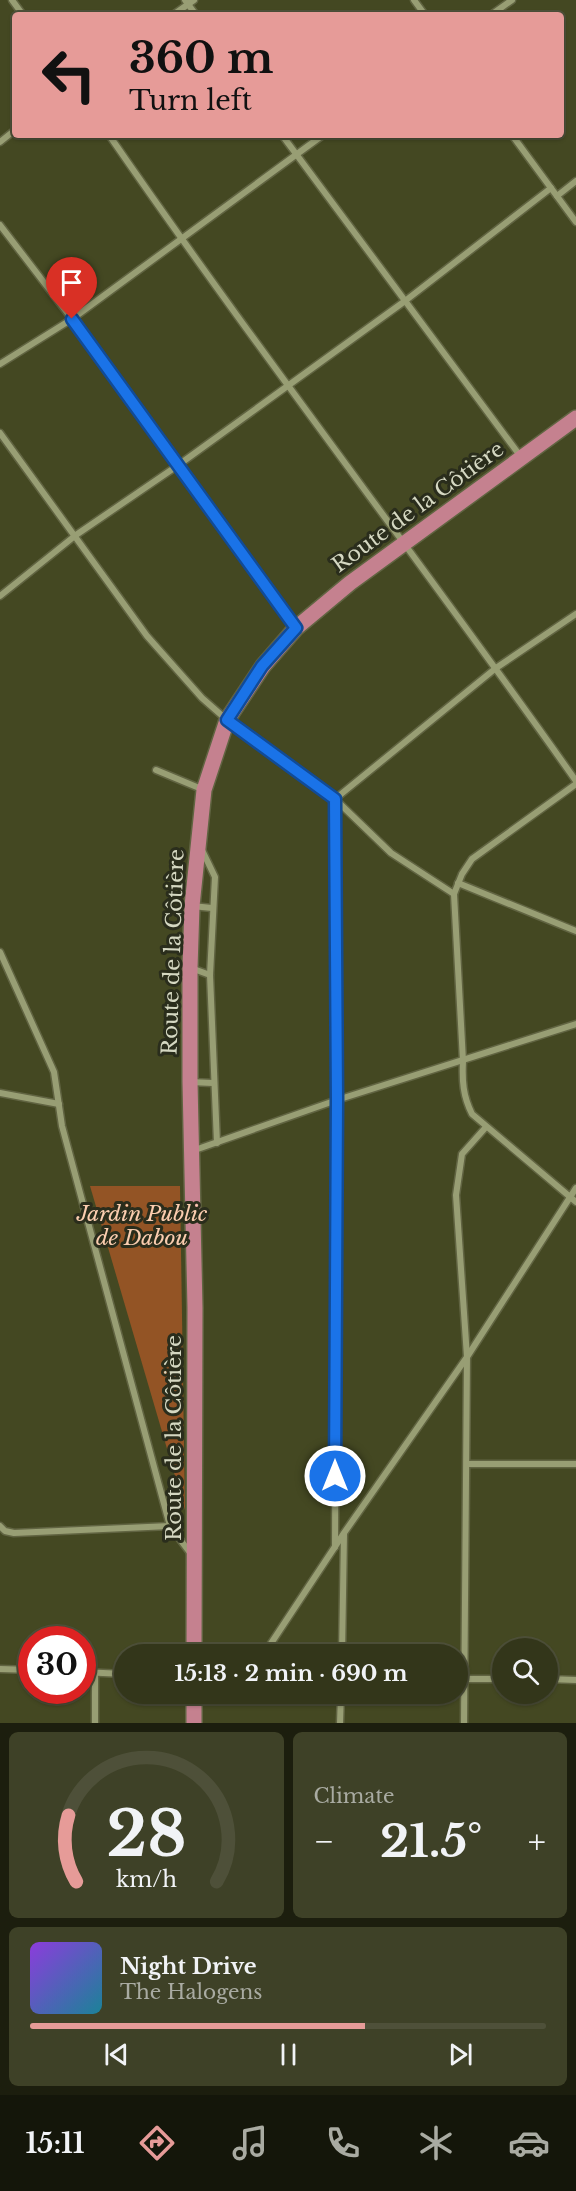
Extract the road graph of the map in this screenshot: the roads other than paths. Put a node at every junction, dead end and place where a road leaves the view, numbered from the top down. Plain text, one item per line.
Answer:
1 (512, 0) edge
2 (189, 1) edge
3 (176, 12) edge
4 (494, 12) edge
5 (12, 132) edge
6 (112, 138) edge
7 (284, 138) edge
8 (319, 138) edge
9 (514, 138) edge
10 (0, 142) edge
11 (296, 155) junction
12 (576, 181) edge
13 (551, 188) junction
14 (556, 196) junction
15 (576, 222) edge
16 (0, 225) edge
17 (181, 239) junction
18 (405, 301) junction
19 (72, 319) junction
20 (0, 364) edge
21 (289, 386) junction
22 (576, 418) edge
23 (0, 433) edge
24 (521, 457) junction
25 (177, 466) junction
26 (76, 535) junction
27 (402, 544) junction
28 (0, 596) edge
29 (576, 614) edge
30 (296, 628) junction
31 (496, 669) junction
32 (227, 720) junction
33 (156, 770) dead end
34 (576, 783) edge
35 (204, 790) junction
36 (335, 799) junction
37 (198, 841) junction
38 (458, 883) junction
39 (454, 894) junction
40 (192, 906) junction
41 (212, 908) junction
42 (576, 932) edge
43 (0, 951) edge
44 (190, 968) junction
45 (210, 975) junction
46 (576, 1024) edge
47 (463, 1061) junction
48 (190, 1082) junction
49 (213, 1083) junction
50 (0, 1093) edge
51 (337, 1100) junction
52 (59, 1104) junction
53 (486, 1127) junction
54 (217, 1143) junction
55 (192, 1152) junction
56 (576, 1188) edge
57 (569, 1198) junction
58 (576, 1202) edge
59 (467, 1357) junction
60 (467, 1464) junction
61 (576, 1464) edge
62 (0, 1526) edge
63 (170, 1526) junction
64 (344, 1533) junction
65 (335, 1547) junction
66 (195, 1560) junction
67 (194, 1644) edge
68 (271, 1644) edge
69 (342, 1644) edge
70 (462, 1644) edge
71 (0, 1669) edge
72 (18, 1670) edge
73 (96, 1673) edge
74 (114, 1674) edge
75 (468, 1679) edge
76 (492, 1679) edge
77 (558, 1679) edge
78 (576, 1680) edge
79 (95, 1704) edge
80 (194, 1704) edge
81 (341, 1704) edge
82 (463, 1704) edge
83 (95, 1723) edge
84 (194, 1723) edge
85 (340, 1723) edge
86 (464, 1723) edge

1 - 4 street
2 - 3 street
5 - 10 street
6 - 17 street
7 - 11 street
8 - 11 street
9 - 13 street
11 - 17 street
11 - 18 street
12 - 14 street
13 - 14 street
13 - 18 street
14 - 15 street
16 - 19 street
17 - 19 street
17 - 21 street
18 - 21 street
18 - 24 street
19 - 20 street
19 - 25 street
21 - 25 street
21 - 27 street
22 - 24 main road, Route de la Côtière
23 - 26 street
24 - 27 main road, Route de la Côtière
25 - 26 street
25 - 30 street
26 - 28 street
26 - 32 street
27 - 30 main road, Route de la Côtière
27 - 31 street
29 - 31 street
30 - 32 main road, Route de la Côtière
31 - 34 street
31 - 36 street
32 - 35 main road, Route de la Côtière
32 - 36 street
33 - 35 street
34 - 38 street
35 - 37 main road, Route de la Côtière
36 - 39 street
36 - 51 street
37 - 40 main road, Route de la Côtière
37 - 41 street
38 - 39 street
38 - 42 street
39 - 47 street
40 - 41 street
40 - 44 main road, Route de la Côtière
41 - 45 street
43 - 52 street
44 - 45 street
44 - 48 main road, Route de la Côtière
45 - 49 street
46 - 47 street
47 - 51 street
47 - 53 street
48 - 49 street
48 - 55 main road, Route de la Côtière
49 - 54 street
50 - 52 street
51 - 54 street
51 - 65 street
52 - 63 street
53 - 57 street
53 - 59 street
54 - 55 street
55 - 66 main road, Route de la Côtière
56 - 57 street
57 - 58 street
57 - 59 street
59 - 60 street
59 - 64 street
60 - 61 street
60 - 70 street
62 - 63 street
63 - 66 street
64 - 65 street
64 - 69 street
65 - 68 street
66 - 67 main road, Route de la Côtière
71 - 72 street
73 - 74 street
75 - 76 street
77 - 78 street
79 - 83 street
80 - 84 main road
81 - 85 street
82 - 86 street

